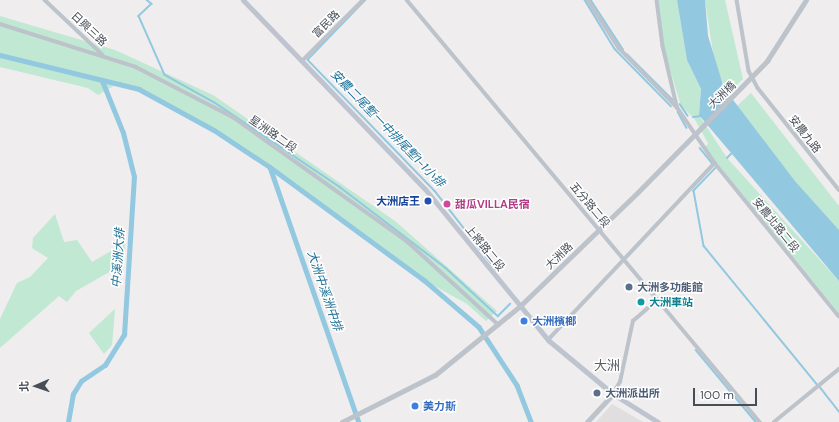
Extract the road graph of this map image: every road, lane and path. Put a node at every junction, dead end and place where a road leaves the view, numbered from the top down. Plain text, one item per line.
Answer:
1 (45, 0) edge
2 (243, 0) edge
3 (363, 0) edge
4 (407, 0) edge
5 (588, 0) edge
6 (658, 0) edge
7 (737, 0) edge
8 (806, 0) edge
9 (0, 24) edge
10 (103, 55) junction
11 (302, 61) junction
12 (677, 107) junction
13 (714, 163) junction
14 (839, 190) edge
15 (638, 192) joint
16 (599, 229) junction
17 (625, 261) junction
18 (657, 300) junction
19 (519, 307) junction
20 (839, 316) edge
21 (499, 324) junction
22 (548, 340) junction
23 (839, 369) edge
24 (612, 394) junction
25 (342, 422) edge
26 (587, 422) edge
27 (658, 422) edge
28 (760, 422) edge
29 (774, 422) edge

1 - 10 street, 日興三路
2 - 11 main road, 上將路二段
3 - 11 street, 富民路
4 - 16 street, 五分路二段
5 - 12 street
6 - 12 street
7 - 14 street, 安農九路
8 - 15 street, 大洲橋, bridge
9 - 10 street, 星洲路二段
10 - 21 street, 星洲路二段
11 - 19 main road, 上將路二段
12 - 13 street, 安農北路二段
13 - 17 street
13 - 20 street, 安農北路二段
15 - 16 street, 大洲路
16 - 17 street, 五分路二段
16 - 19 street, 大洲路
17 - 18 street, 五分路二段
17 - 22 street
18 - 24 street
18 - 28 street, 五分路二段
19 - 21 street, 大洲路
19 - 22 main road, 上將路二段
21 - 25 street, 大洲路
22 - 24 main road, 上將路二段
23 - 29 street
24 - 26 street
24 - 27 main road, 上將路二段

